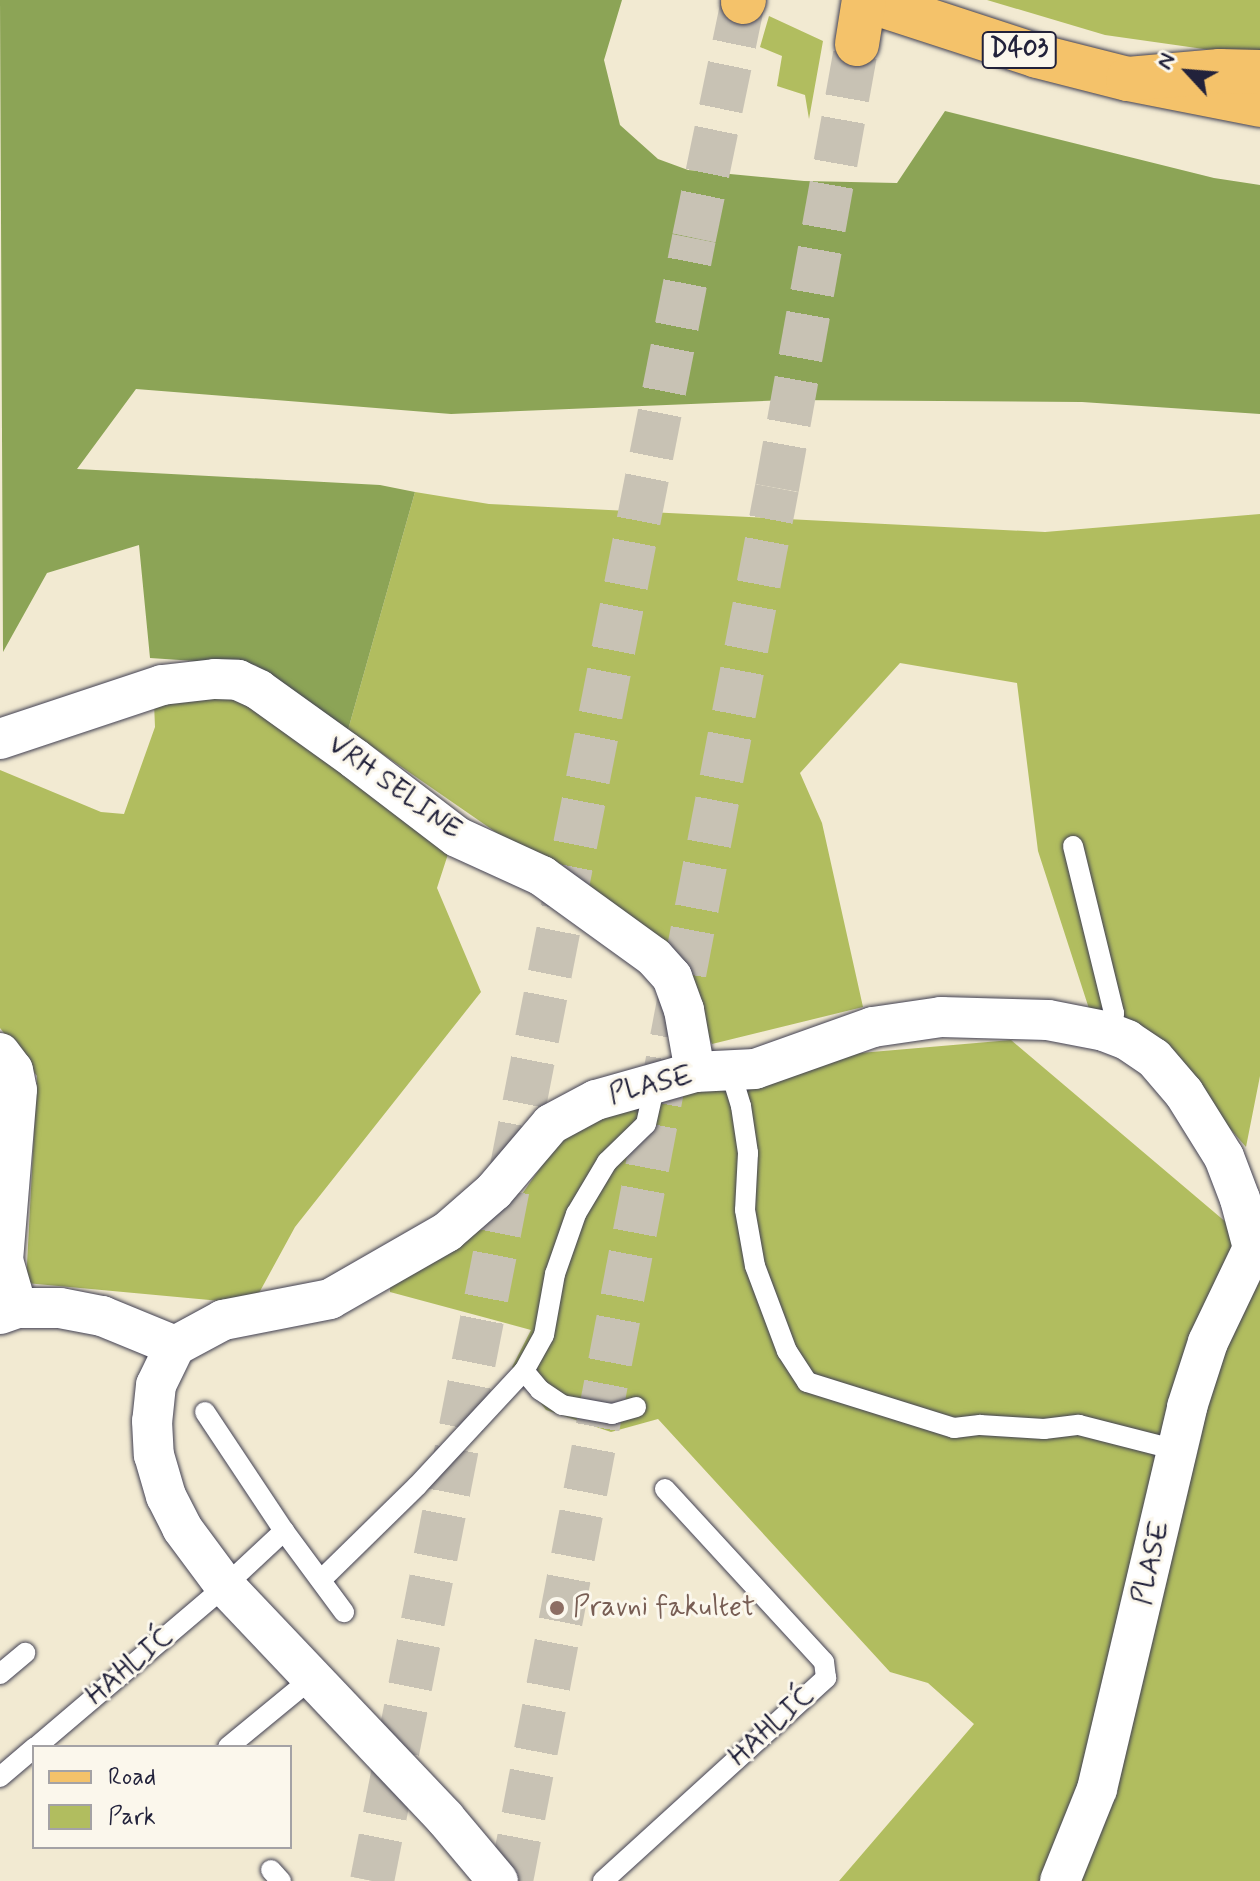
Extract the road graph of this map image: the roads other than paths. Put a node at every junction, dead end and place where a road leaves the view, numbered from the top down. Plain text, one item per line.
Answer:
1 (865, 0) edge
2 (857, 44) tunnel mouth
3 (1260, 72) edge
4 (1128, 79) junction
5 (1260, 105) edge
6 (1260, 133) edge
7 (0, 739) edge
8 (1073, 846) dead end
9 (1111, 1034) junction
10 (0, 1053) edge
11 (712, 1071) junction
12 (655, 1084) junction
13 (1251, 1198) edge
14 (1256, 1247) edge
15 (8, 1311) edge
16 (175, 1346) junction
17 (524, 1371) junction
18 (636, 1407) dead end
19 (205, 1412) dead end
20 (1177, 1450) junction
21 (665, 1489) dead end
22 (284, 1531) junction
23 (321, 1580) junction
24 (225, 1586) junction
25 (344, 1612) dead end
26 (25, 1653) dead end
27 (0, 1674) edge
28 (312, 1678) junction
29 (39, 1745) edge
30 (230, 1745) edge
31 (32, 1750) edge
32 (0, 1777) edge
33 (498, 1881) edge
34 (603, 1881) edge
35 (1060, 1881) edge

1 - 2 main road
1 - 4 main road, D403
3 - 4 main road
4 - 5 main road, D403
4 - 6 main road
7 - 11 street, VRH SELINE
8 - 9 lane
9 - 11 street, PLASE
9 - 13 street, PLASE
10 - 15 street
11 - 12 street, PLASE
11 - 20 lane
12 - 16 street, PLASE
12 - 17 lane
13 - 14 street, PLASE
14 - 20 street, PLASE
15 - 16 street
16 - 24 street
17 - 18 lane
17 - 23 lane
19 - 22 lane
20 - 35 street, PLASE
21 - 34 lane, HAHLIĆ
22 - 23 lane
22 - 24 lane, HAHLIĆ
23 - 25 lane
24 - 28 street
24 - 29 lane, HAHLIĆ
26 - 27 lane
28 - 30 lane
28 - 33 street
31 - 32 lane, HAHLIĆ

